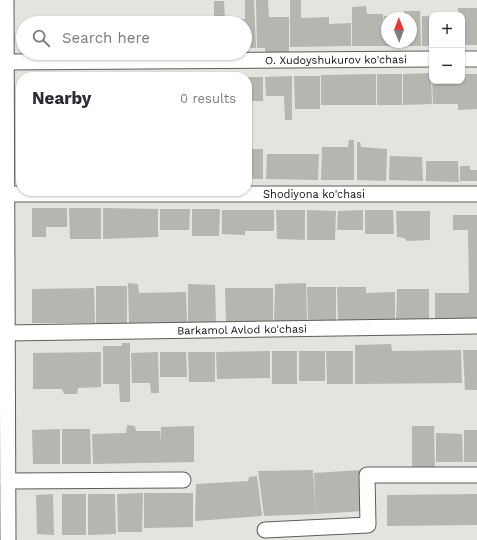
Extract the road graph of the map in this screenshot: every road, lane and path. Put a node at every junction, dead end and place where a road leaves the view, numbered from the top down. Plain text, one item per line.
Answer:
1 (6, 0) edge
2 (429, 59) edge
3 (465, 59) edge
4 (477, 59) edge
5 (3, 62) edge
6 (6, 194) junction
7 (16, 194) edge
8 (252, 194) edge
9 (477, 194) edge
10 (3, 245) edge
11 (477, 326) edge
12 (7, 333) junction
13 (4, 419) edge
14 (477, 475) edge
15 (183, 480) dead end
16 (8, 482) junction
17 (265, 530) dead end
18 (8, 540) edge

1 - 5 street
2 - 5 street, O. Xudoyshukurov ko'chasi
3 - 4 street
5 - 6 street
6 - 7 street, Shodiyona ko'chasi
6 - 10 street
8 - 9 street, Shodiyona ko'chasi
10 - 12 street
11 - 12 street, Barkamol Avlod ko'chasi
12 - 13 street
13 - 16 street
14 - 17 street
15 - 16 street
16 - 18 street

